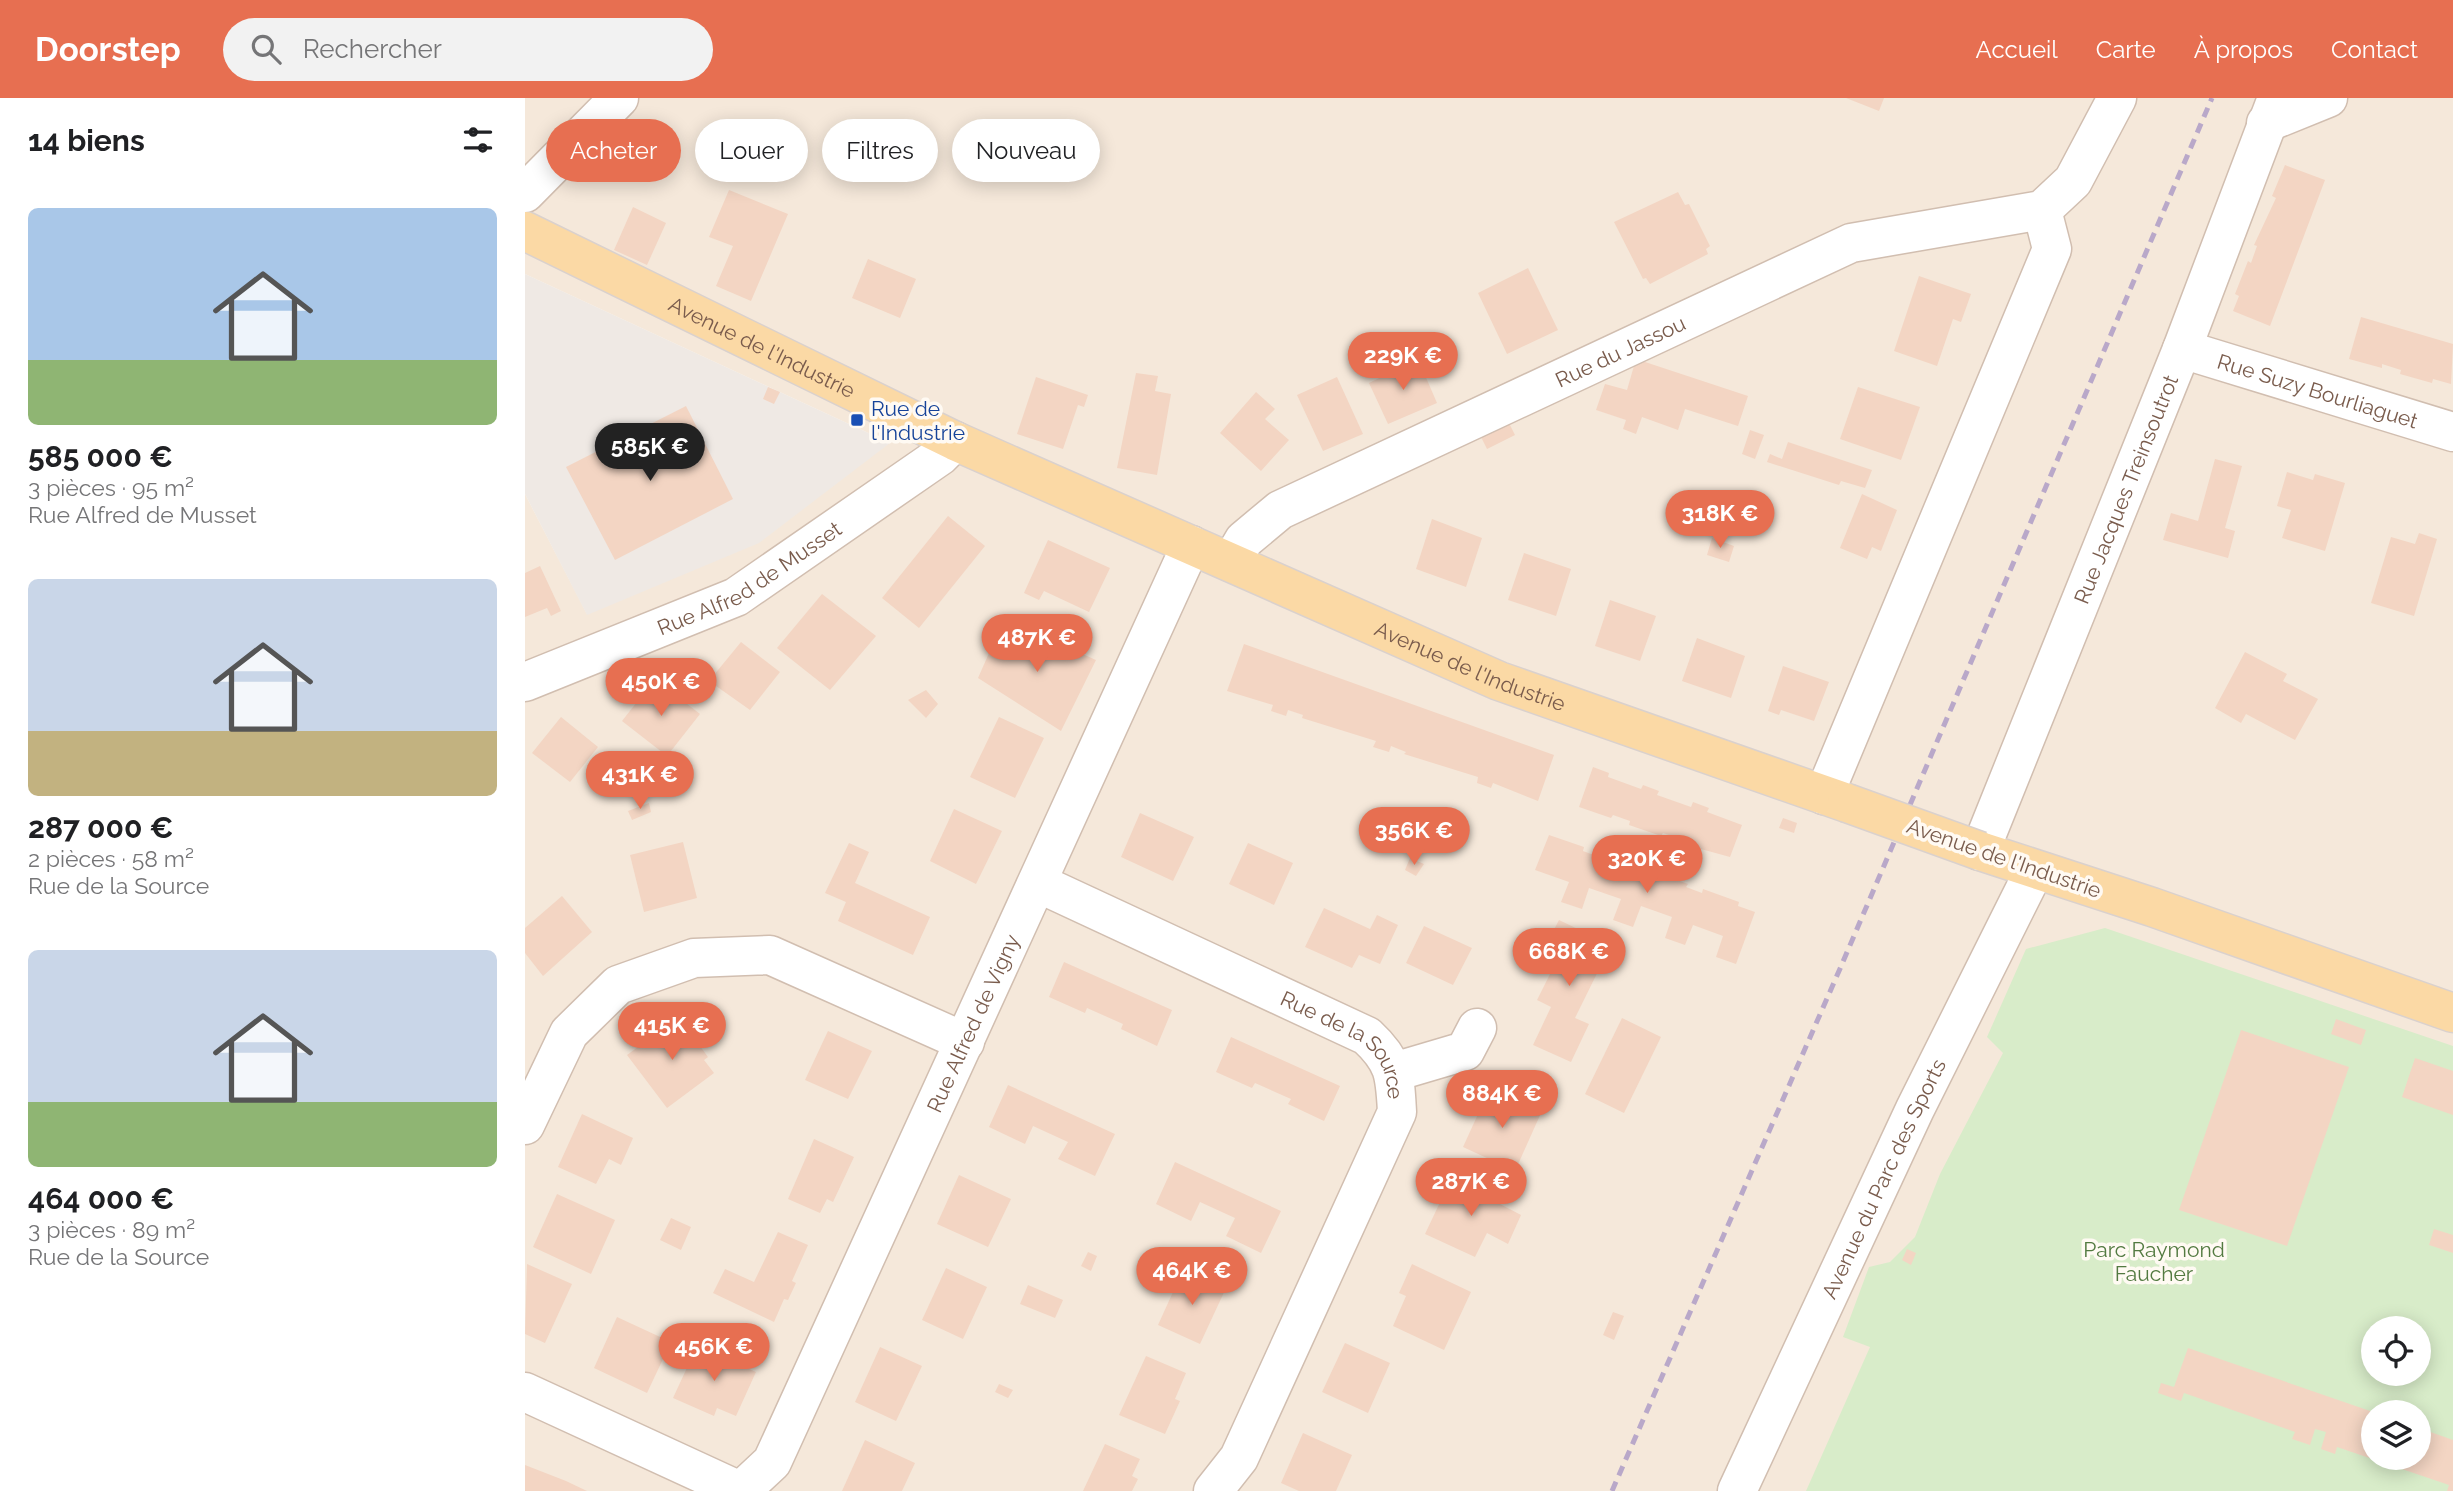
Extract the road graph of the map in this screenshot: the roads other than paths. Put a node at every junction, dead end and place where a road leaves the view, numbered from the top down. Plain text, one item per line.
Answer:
1 (619, 98) edge
2 (2117, 98) edge
3 (2328, 98) edge
4 (2271, 111) edge
5 (525, 193) edge
6 (2042, 210) junction
7 (525, 231) edge
8 (2182, 349) junction
9 (2453, 432) edge
10 (955, 441) junction
11 (1191, 545) junction
12 (1231, 562) junction
13 (525, 682) edge
14 (1836, 799) junction
15 (1980, 851) junction
16 (2034, 871) junction
17 (1038, 883) junction
18 (2453, 1013) edge
19 (1476, 1028) dead end
20 (965, 1042) junction
21 (1394, 1072) junction
22 (525, 1125) edge
23 (525, 1392) edge
24 (741, 1491) edge
25 (1213, 1491) edge
26 (1737, 1491) edge

1 - 5 street
2 - 6 street
3 - 4 street, Rue Jacques Treinsoutrot
4 - 8 street, Rue Jacques Treinsoutrot
6 - 12 street, Rue du Jassou
6 - 14 street
7 - 10 main road, Avenue de l'Industrie
8 - 9 street, Rue Suzy Bourliaguet
8 - 15 street, Rue Jacques Treinsoutrot
10 - 11 main road, Avenue de l'Industrie
10 - 13 street, Rue Alfred de Musset
11 - 12 main road, Avenue de l'Industrie
11 - 17 street, Rue Alfred de Vigny
12 - 14 main road, Avenue de l'Industrie
14 - 15 main road, Avenue de l'Industrie, bridge
15 - 16 main road, Avenue de l'Industrie
16 - 18 main road, Avenue de l'Industrie
16 - 26 street, Avenue du Parc des Sports
17 - 20 street, Rue Alfred de Vigny
17 - 21 street, Rue de la Source
19 - 21 street
20 - 22 street
20 - 24 street, Rue Alfred de Vigny
21 - 25 street, Rue de la Source
23 - 24 street

